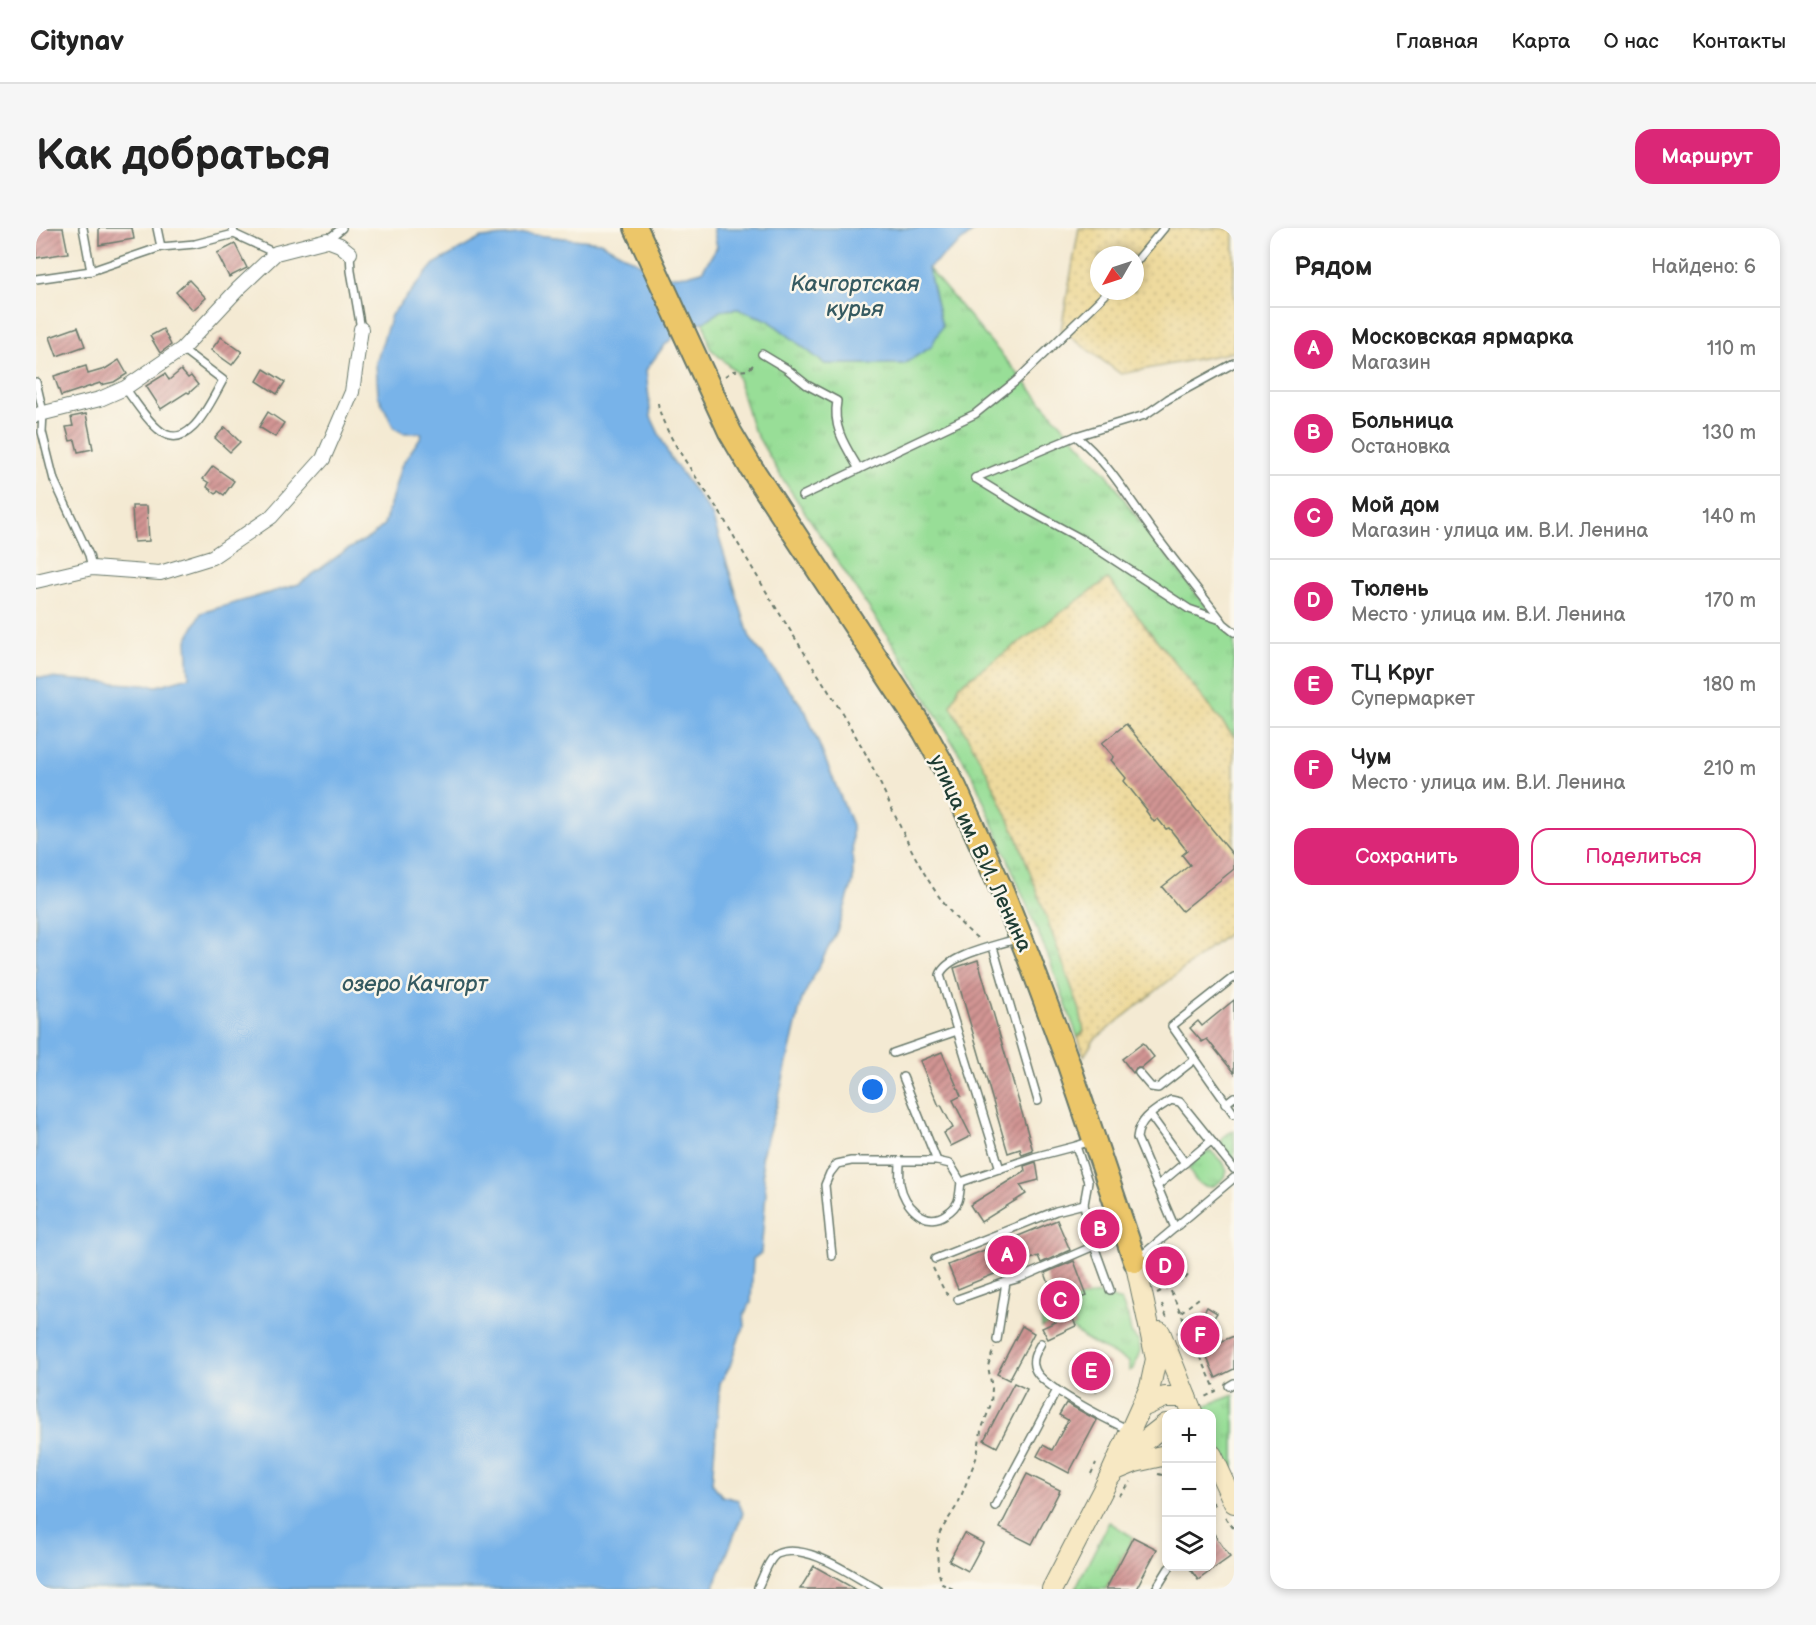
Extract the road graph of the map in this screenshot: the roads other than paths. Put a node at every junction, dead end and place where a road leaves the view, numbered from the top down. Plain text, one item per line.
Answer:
1 (84, 228) edge
2 (157, 228) edge
3 (342, 228) edge
4 (636, 228) edge
5 (1164, 228) edge
6 (234, 231) edge
7 (327, 240) junction
8 (161, 246) junction
9 (1144, 252) edge
10 (276, 253) junction
11 (350, 253) joint
12 (91, 271) junction
13 (36, 279) edge
14 (1100, 300) edge
15 (361, 329) joint
16 (182, 349) junction
17 (762, 354) road end
18 (1234, 363) edge
19 (36, 382) edge
20 (125, 388) junction
21 (39, 414) edge
22 (1076, 436) junction
23 (859, 469) junction
24 (802, 496) dead end
25 (92, 568) junction
26 (36, 581) edge
27 (1221, 620) junction
28 (1234, 632) edge
29 (1021, 937) junction
30 (993, 947) junction
31 (1232, 979) edge
32 (957, 1030) junction
33 (893, 1053) dead end
34 (1194, 1059) junction
35 (1139, 1073) dead end
36 (903, 1077) dead end
37 (1234, 1096) edge
38 (1038, 1101) dead end
39 (1225, 1104) junction
40 (1234, 1114) edge
41 (1150, 1115) junction
42 (1212, 1141) junction
43 (1085, 1143) junction
44 (900, 1161) junction
45 (938, 1161) junction
46 (1185, 1163) junction
47 (1000, 1169) junction
48 (1234, 1169) edge
49 (1234, 1178) edge
50 (961, 1182) junction
51 (1157, 1186) junction
52 (1084, 1204) junction
53 (1174, 1228) junction
54 (1094, 1246) junction
55 (832, 1256) dead end
56 (935, 1259) road end
57 (1135, 1261) junction
58 (1006, 1282) junction
59 (1110, 1290) dead end
60 (958, 1299) road end
61 (997, 1340) road end
62 (1041, 1343) dead end
63 (1057, 1390) junction
64 (1142, 1407) junction
65 (1189, 1407) edge
66 (1162, 1428) edge
67 (1131, 1431) junction
68 (1162, 1456) edge
69 (1216, 1467) edge
70 (1119, 1476) junction
71 (1232, 1495) edge
72 (994, 1506) dead end
73 (1167, 1571) edge
74 (759, 1588) edge
75 (878, 1589) edge
76 (1052, 1589) edge
77 (1156, 1589) edge

1 - 12 lane
2 - 8 lane
3 - 7 lane
4 - 29 main road, улица им. В.И. Ленина
5 - 9 lane
6 - 8 lane
6 - 10 lane
7 - 10 street
7 - 11 street
8 - 12 lane
10 - 16 street
11 - 15 lane
12 - 13 lane
14 - 23 lane
15 - 25 street
16 - 20 street
16 - 20 lane
17 - 23 lane
18 - 22 lane
19 - 21 lane
20 - 21 street
21 - 25 lane
22 - 27 lane
22 - 27 lane
23 - 24 lane
25 - 26 street
27 - 28 lane
29 - 30 lane
29 - 43 main road, улица им. В.И. Ленина
30 - 32 lane
30 - 38 lane
31 - 34 lane
32 - 33 lane
32 - 47 lane
34 - 35 lane
34 - 39 lane
36 - 45 lane
37 - 39 lane
39 - 40 lane
41 - 42 lane
41 - 46 lane
41 - 51 lane
42 - 46 lane
42 - 48 lane
43 - 47 lane
43 - 52 lane
43 - 57 main road, улица им. В.И. Ленина
44 - 45 lane
44 - 50 lane
44 - 55 lane
45 - 50 lane
46 - 51 lane
47 - 50 lane
49 - 53 lane
51 - 53 lane
52 - 54 lane
52 - 56 lane
53 - 57 lane
54 - 58 lane
54 - 59 lane
57 - 64 main road
57 - 65 main road
58 - 60 lane
58 - 61 lane
62 - 63 lane
63 - 67 lane
63 - 72 lane
64 - 65 main road
64 - 67 main road
66 - 70 main road
67 - 70 main road
68 - 70 main road
69 - 71 main road
70 - 76 main road
73 - 77 lane
74 - 75 lane

